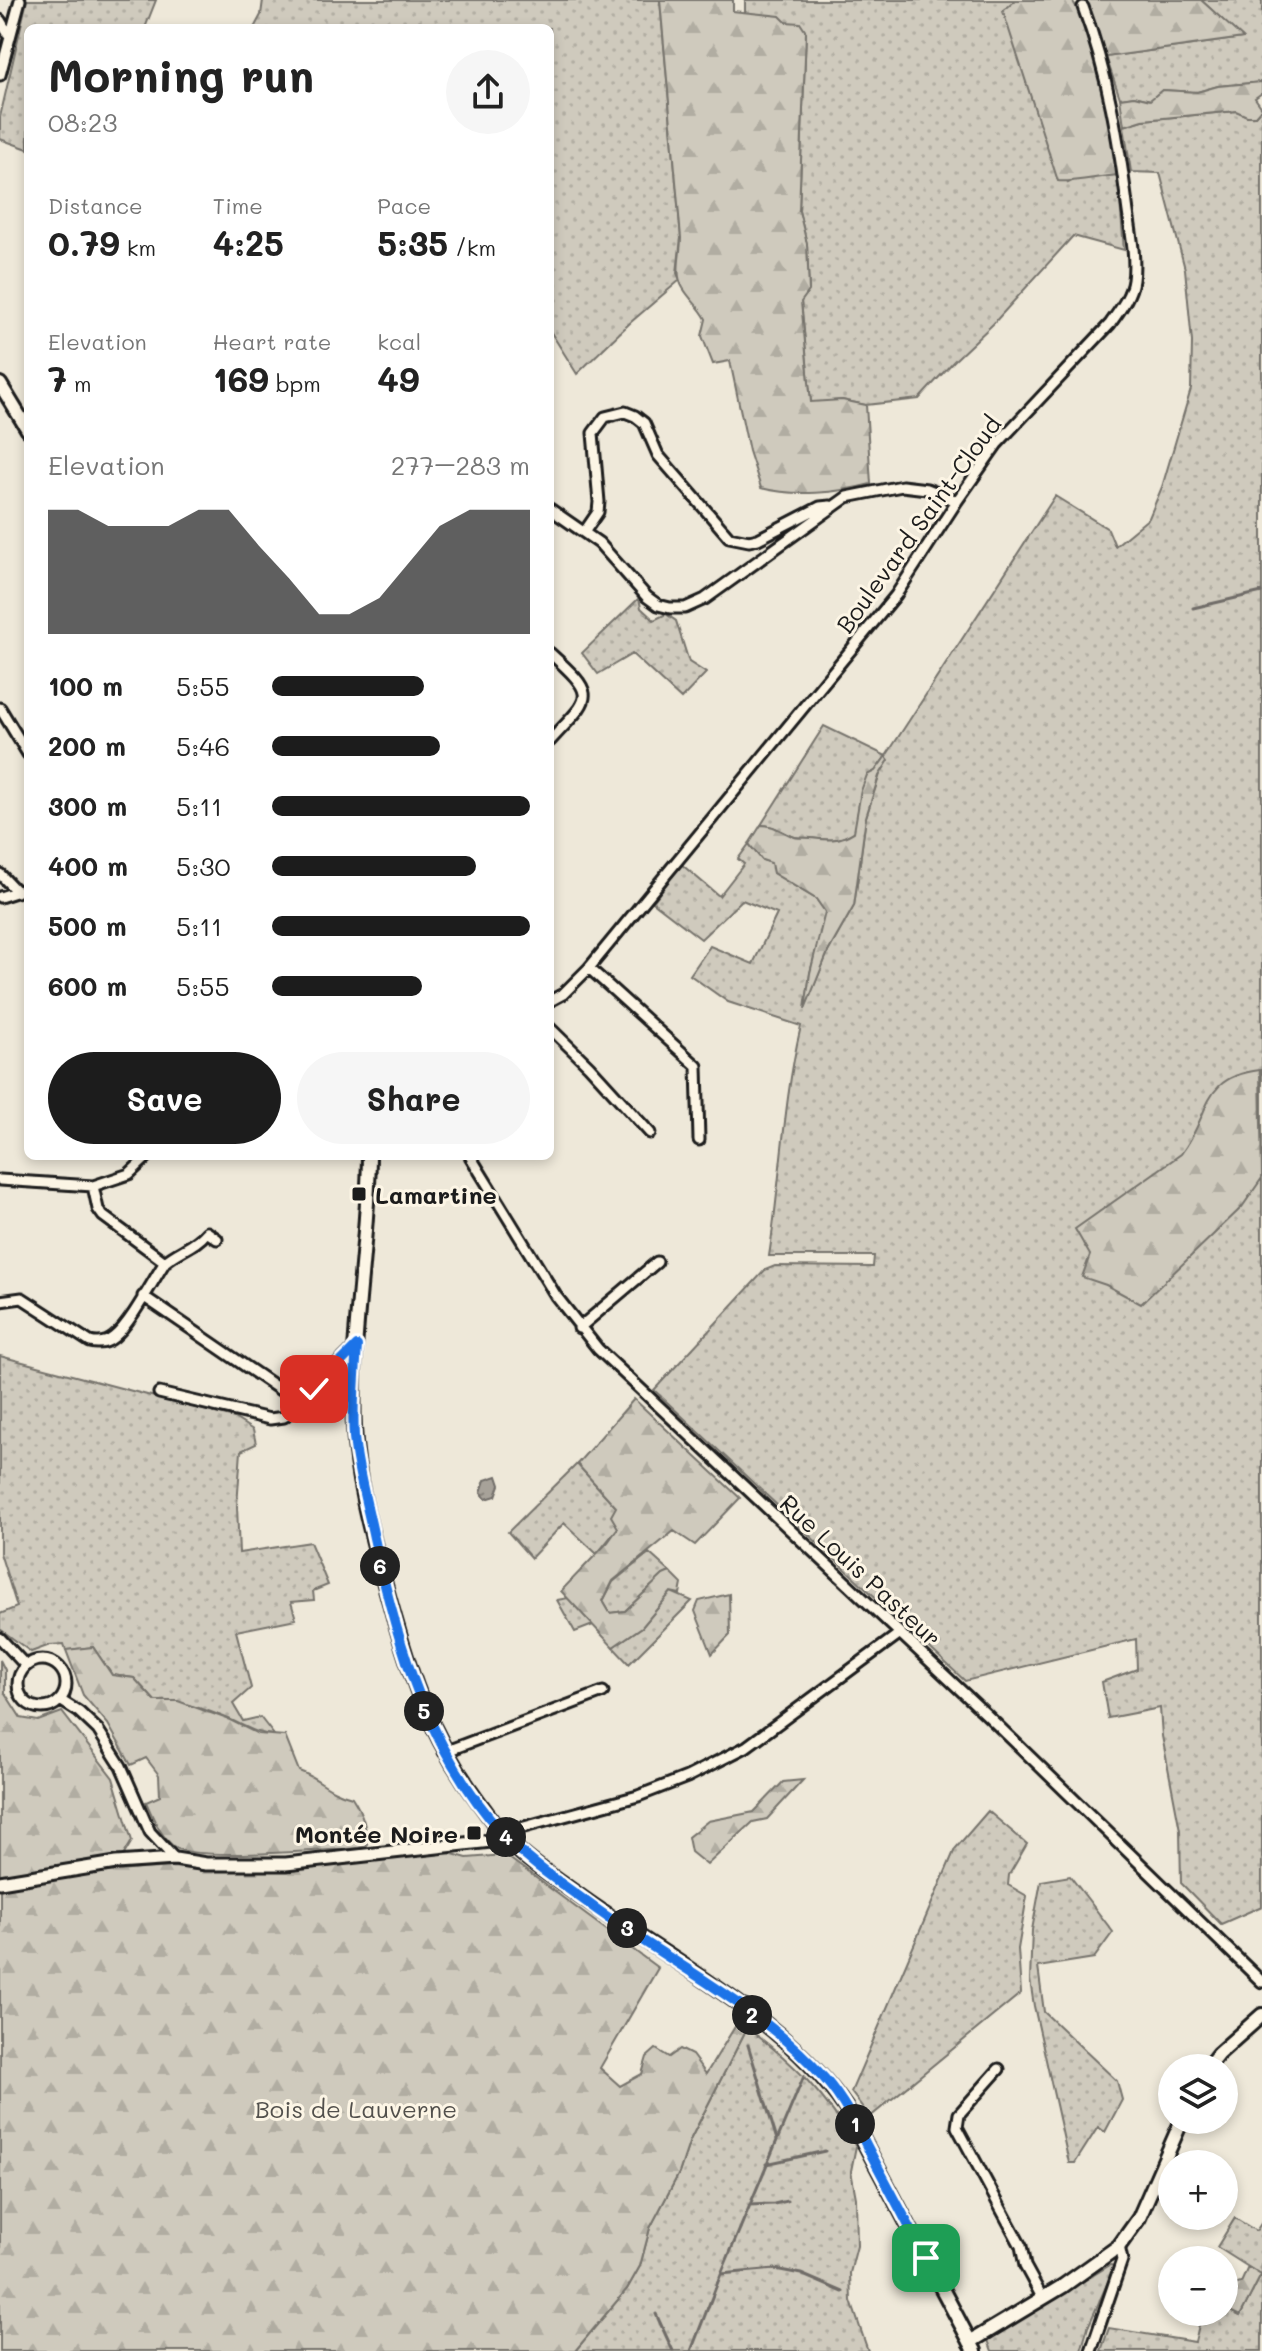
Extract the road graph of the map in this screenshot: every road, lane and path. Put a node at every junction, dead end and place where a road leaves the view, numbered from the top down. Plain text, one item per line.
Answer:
1 (20, 0) edge
2 (1083, 7) dead end
3 (0, 20) edge
4 (10, 37) junction
5 (0, 75) edge
6 (0, 384) edge
7 (24, 423) edge
8 (957, 501) junction
9 (832, 508) junction
10 (554, 512) edge
11 (585, 531) junction
12 (554, 657) edge
13 (0, 708) edge
14 (554, 737) edge
15 (24, 747) edge
16 (0, 874) edge
17 (24, 889) edge
18 (17, 892) junction
19 (0, 897) edge
20 (589, 968) junction
21 (554, 999) edge
22 (554, 1032) edge
23 (650, 1133) dead end
24 (699, 1140) dead end
25 (144, 1160) edge
26 (369, 1160) edge
27 (472, 1160) edge
28 (0, 1180) edge
29 (93, 1186) junction
30 (217, 1239) dead end
31 (165, 1262) junction
32 (657, 1262) dead end
33 (143, 1296) junction
34 (0, 1301) edge
35 (579, 1328) junction
36 (357, 1346) junction
37 (159, 1393) dead end
38 (299, 1399) junction
39 (899, 1634) junction
40 (0, 1638) edge
41 (26, 1666) junction
42 (603, 1692) dead end
43 (60, 1700) junction
44 (444, 1752) junction
45 (502, 1833) junction
46 (175, 1859) junction
47 (0, 1882) edge
48 (1262, 1982) edge
49 (1262, 2015) edge
50 (1218, 2054) edge
51 (999, 2069) dead end
52 (1176, 2134) edge
53 (1119, 2246) junction
54 (1043, 2299) junction
55 (973, 2347) edge
56 (1091, 2351) edge

1 - 4 street
2 - 8 street, Boulevard Saint-Cloud
3 - 4 street
4 - 5 street
6 - 7 main road
8 - 9 street
8 - 20 street, Boulevard Saint-Cloud
9 - 11 street
9 - 11 street
10 - 11 street
12 - 14 street
13 - 15 street
16 - 18 street
17 - 18 street
18 - 19 street
20 - 21 street, Boulevard Saint-Cloud
20 - 24 street
22 - 23 street
25 - 29 street
26 - 36 main road
27 - 35 street, Rue Louis Pasteur
28 - 29 street
29 - 31 street
30 - 31 street
31 - 33 street
32 - 35 street
33 - 34 street
33 - 38 street
35 - 39 street, Rue Louis Pasteur
36 - 38 street
36 - 44 main road
37 - 38 street
39 - 45 street
39 - 48 street, Rue Louis Pasteur
40 - 41 street
41 - 43 street
41 - 43 street
42 - 44 street
43 - 46 street
44 - 45 main road
45 - 46 street
45 - 55 main road
46 - 47 street
49 - 50 main road
51 - 54 street
52 - 53 main road
53 - 54 main road
53 - 56 street
54 - 55 main road

